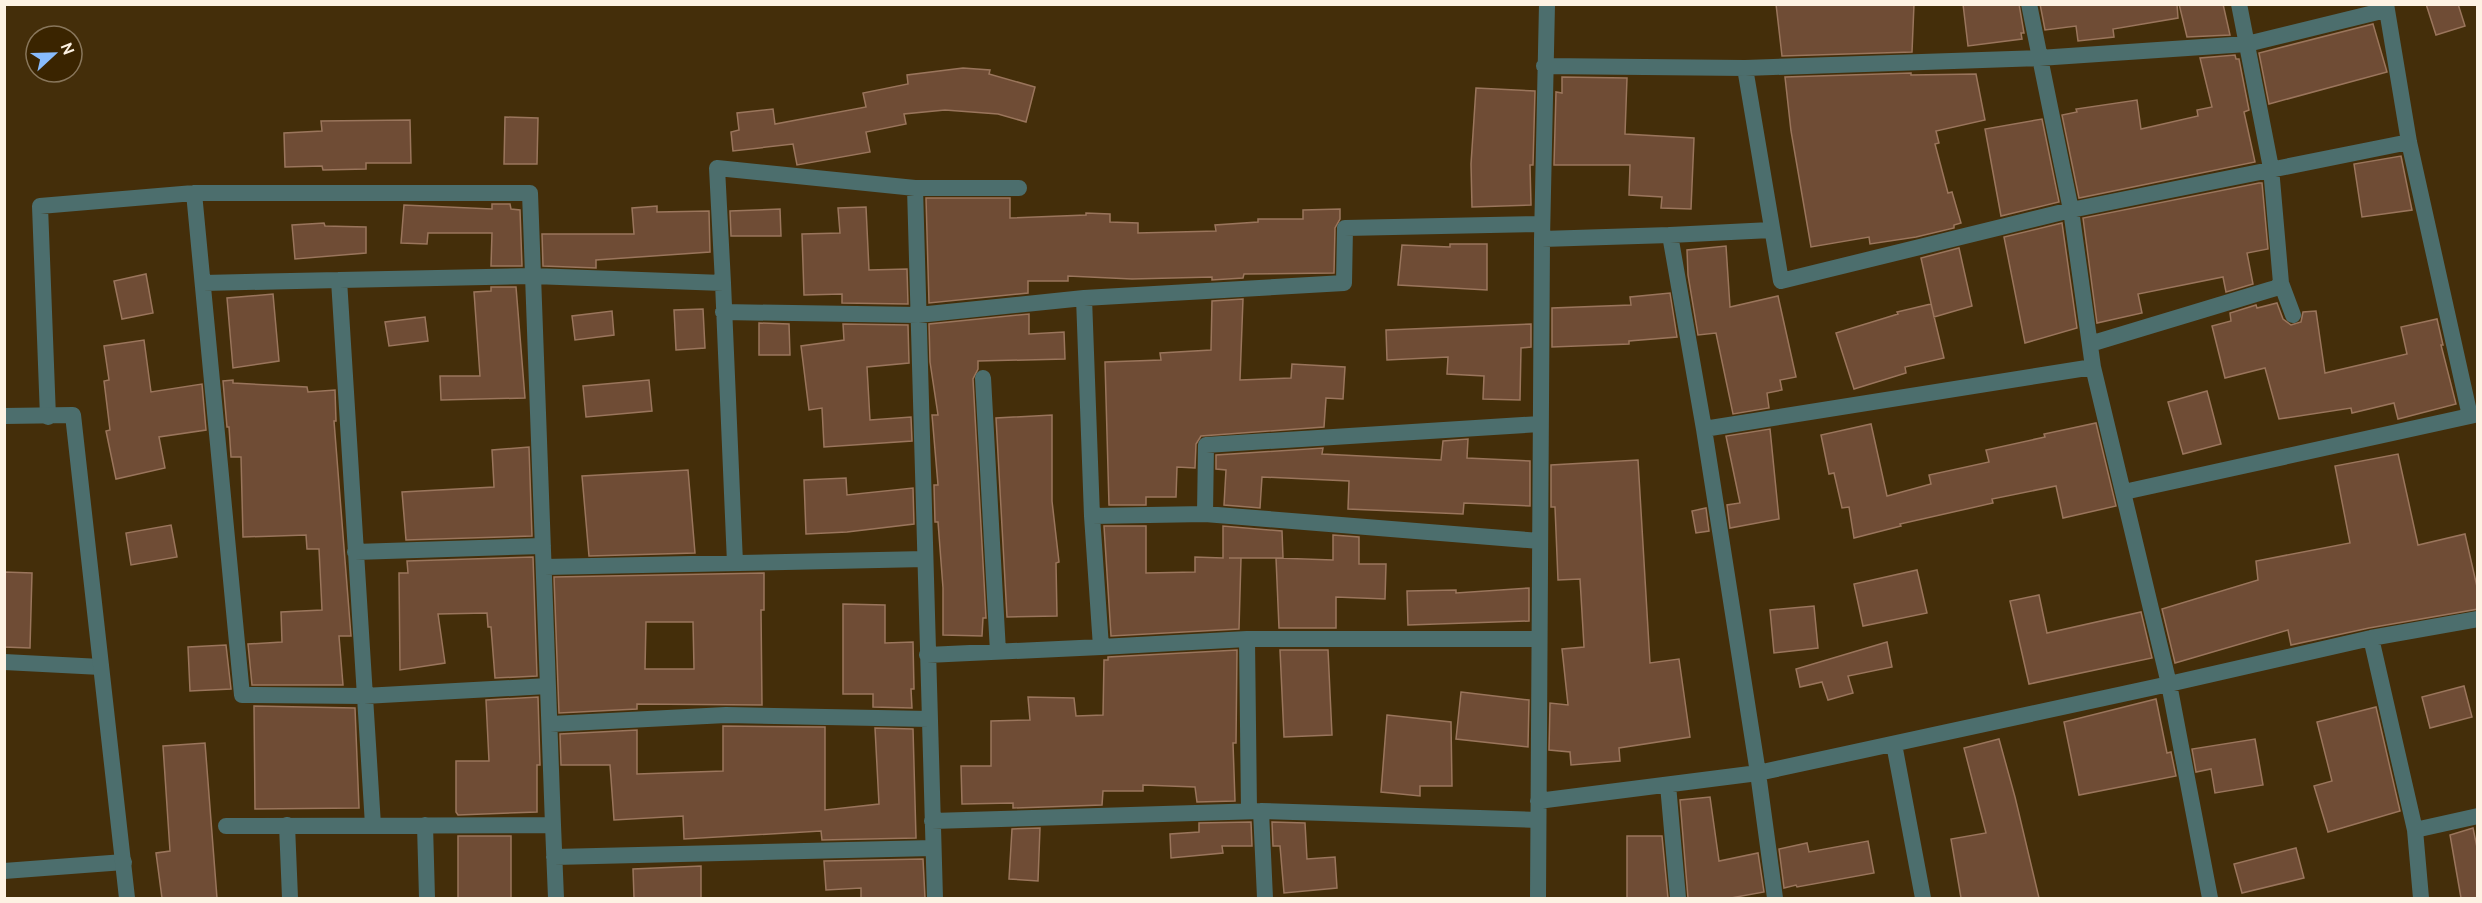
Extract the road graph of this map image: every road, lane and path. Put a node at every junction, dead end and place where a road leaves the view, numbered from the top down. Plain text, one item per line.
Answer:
1 (1547, 4) edge
2 (2029, 4) edge
3 (2239, 4) edge
4 (2386, 7) edge
5 (2247, 44) junction
6 (2039, 58) junction
7 (1544, 66) junction
8 (1745, 68) junction
9 (2409, 141) junction
10 (2271, 168) junction
11 (915, 188) junction
12 (1019, 188) dead end
13 (194, 193) junction
14 (2071, 210) junction
15 (1771, 230) junction
16 (1542, 232) junction
17 (1670, 236) junction
18 (533, 276) junction
19 (339, 280) junction
20 (203, 283) junction
21 (723, 283) junction
22 (2280, 283) junction
23 (1084, 298) junction
24 (723, 312) junction
25 (918, 315) junction
26 (2293, 315) dead end
27 (2090, 344) junction
28 (2093, 367) junction
29 (984, 378) dead end
30 (2474, 415) edge
31 (4, 416) edge
32 (48, 417) junction
33 (1540, 424) junction
34 (1704, 429) junction
35 (2124, 492) junction
36 (1204, 514) junction
37 (1092, 516) junction
38 (1540, 541) junction
39 (543, 546) junction
40 (356, 552) junction
41 (925, 560) junction
42 (735, 563) junction
43 (544, 567) junction
44 (2478, 619) edge
45 (2371, 638) junction
46 (1247, 639) junction
47 (1539, 639) junction
48 (1101, 647) junction
49 (998, 652) junction
50 (927, 655) junction
51 (4, 662) edge
52 (101, 667) junction
53 (2169, 684) junction
54 (548, 686) junction
55 (364, 696) junction
56 (929, 719) junction
57 (550, 724) junction
58 (1894, 744) junction
59 (1758, 773) junction
60 (1668, 785) junction
61 (1538, 801) junction
62 (1255, 811) junction
63 (2478, 816) edge
64 (1538, 820) junction
65 (932, 821) junction
66 (287, 825) junction
67 (373, 825) junction
68 (425, 825) junction
69 (553, 825) junction
70 (226, 826) dead end
71 (2415, 830) junction
72 (933, 848) junction
73 (554, 857) junction
74 (124, 862) junction
75 (4, 871) edge
76 (127, 898) edge
77 (290, 898) edge
78 (427, 898) edge
79 (556, 898) edge
80 (935, 898) edge
81 (1265, 898) edge
82 (1538, 898) edge
83 (1678, 898) edge
84 (1774, 898) edge
85 (1923, 898) edge
86 (2210, 898) edge
87 (2421, 898) edge

1 - 7 street
2 - 6 street
3 - 5 street
4 - 5 street
4 - 9 street
5 - 6 street
5 - 10 street
6 - 8 street
6 - 14 street
7 - 8 street
7 - 16 street
8 - 15 street
9 - 10 street
9 - 30 street
10 - 14 street
10 - 22 street
11 - 12 street
11 - 21 street
11 - 25 street
13 - 18 street
13 - 20 street
13 - 32 street
14 - 15 street
14 - 27 street
15 - 17 street
16 - 17 street
16 - 23 street
16 - 33 street
17 - 34 street
18 - 19 street
18 - 21 street
18 - 39 street
19 - 20 street
19 - 40 street
20 - 55 street
21 - 24 street
22 - 26 street
22 - 27 street
23 - 25 street
23 - 37 street
24 - 25 street
24 - 42 street
25 - 41 street
27 - 28 street
28 - 34 street
28 - 35 street
29 - 49 street
30 - 35 street
31 - 32 street
32 - 52 street
33 - 36 street
33 - 38 street
34 - 59 street
35 - 53 street
36 - 37 street
36 - 38 street
37 - 48 street
38 - 47 street
39 - 40 street
39 - 43 street
40 - 55 street
41 - 42 street
41 - 50 street
42 - 43 street
43 - 54 street
44 - 45 street
45 - 53 street
45 - 71 street
46 - 47 street
46 - 48 street
46 - 62 street
47 - 61 street
48 - 49 street
49 - 50 street
50 - 56 street
51 - 52 street
52 - 74 street
53 - 58 street
53 - 86 street
54 - 55 street
54 - 57 street
55 - 67 street
56 - 57 street
56 - 65 street
57 - 69 street
58 - 59 street
58 - 85 street
59 - 60 street
59 - 84 street
60 - 61 street
60 - 83 street
61 - 64 street
62 - 64 street
62 - 65 street
62 - 81 street
63 - 71 street
64 - 82 street
65 - 72 street
66 - 67 street
66 - 70 street
66 - 77 street
67 - 68 street
68 - 69 street
68 - 78 street
69 - 73 street
71 - 87 street
72 - 73 street
72 - 80 street
73 - 79 street
74 - 75 street
74 - 76 street

